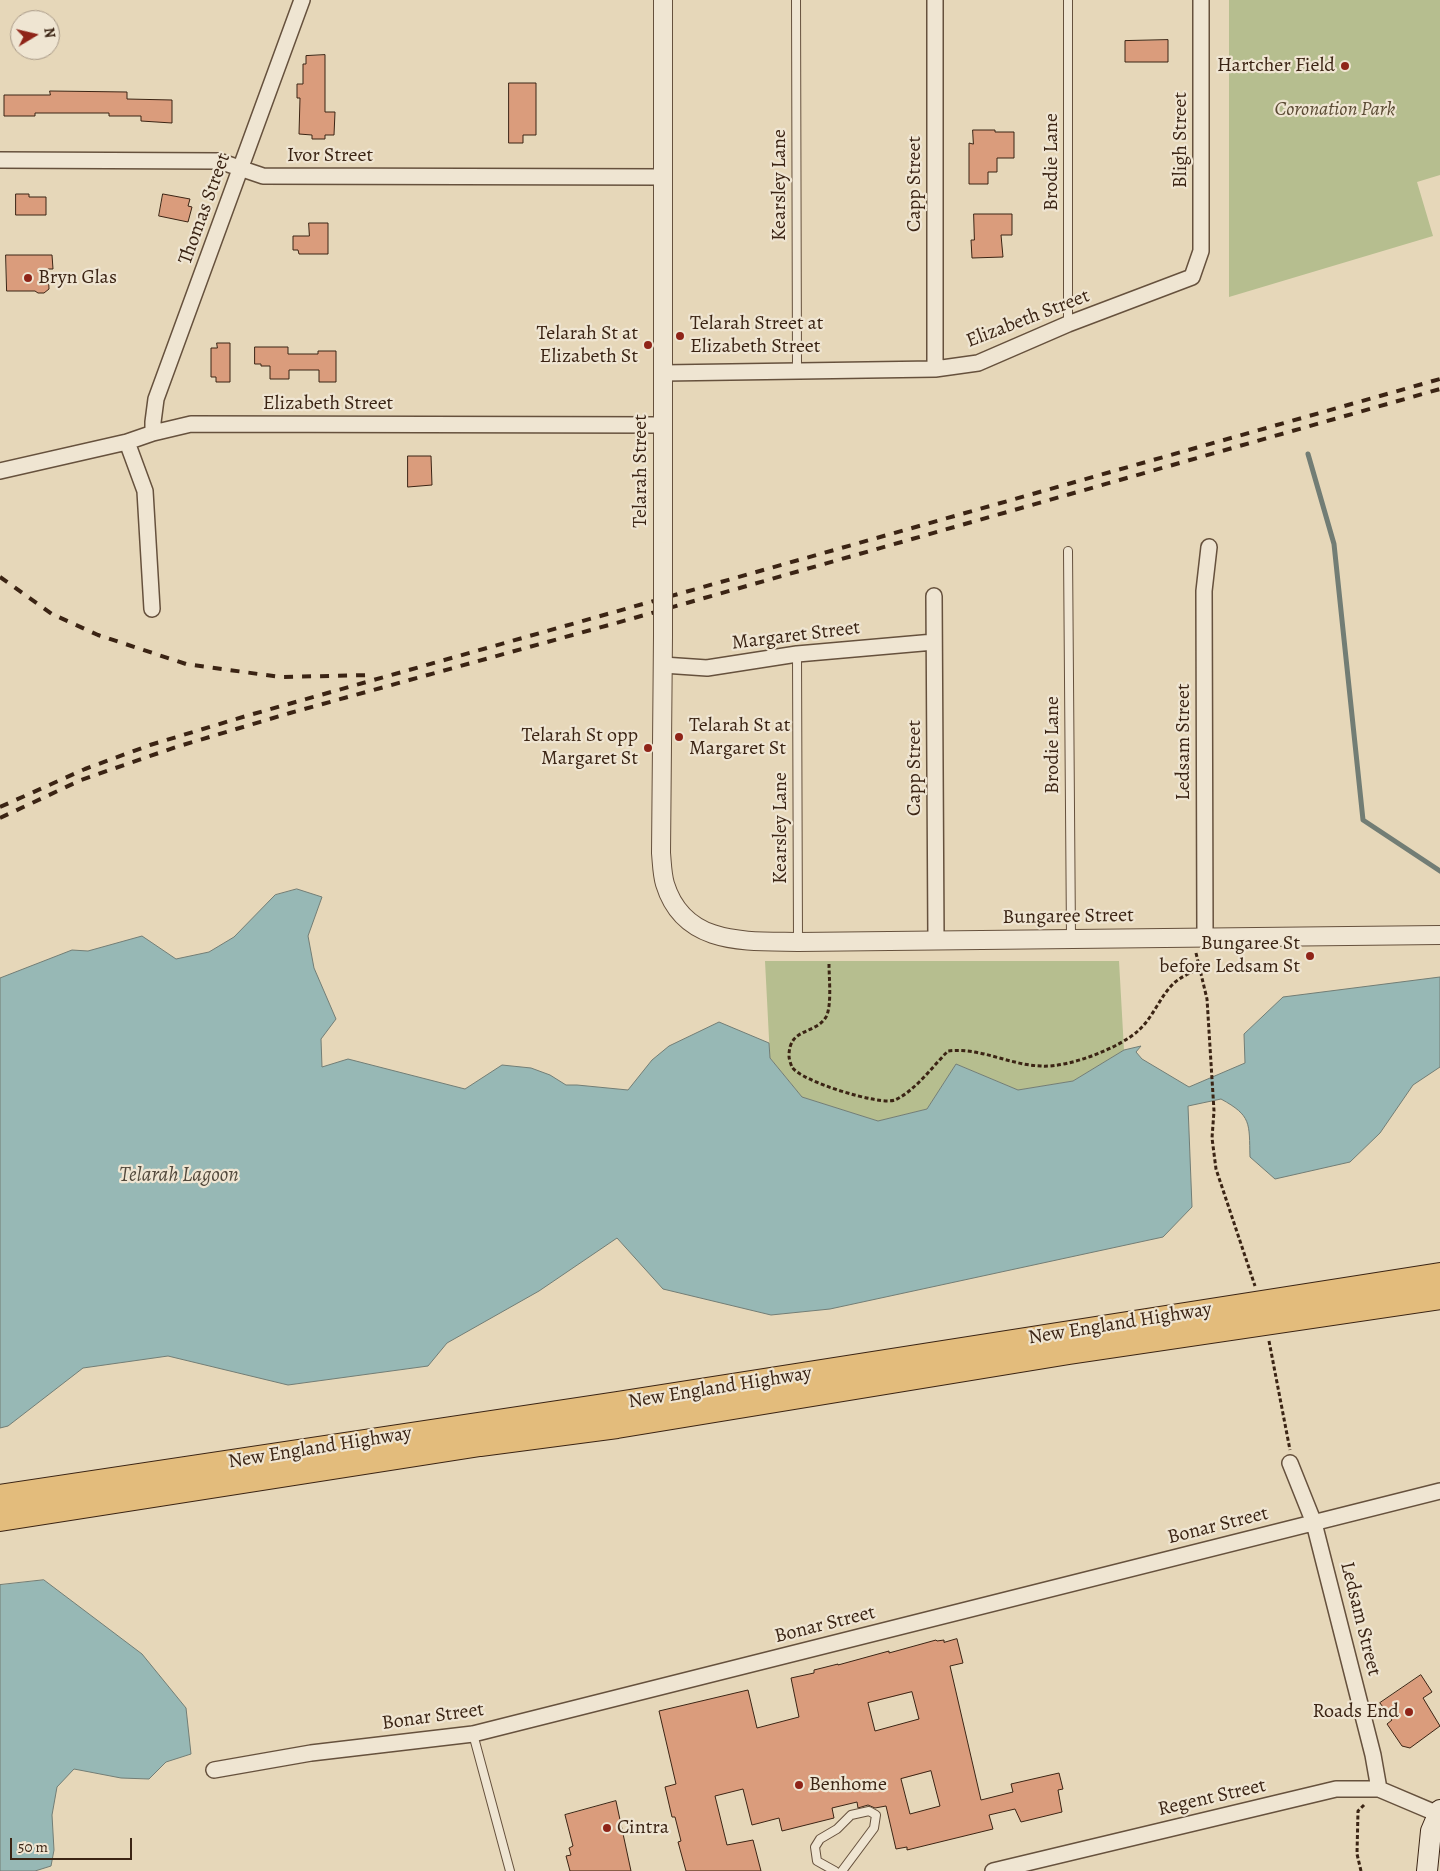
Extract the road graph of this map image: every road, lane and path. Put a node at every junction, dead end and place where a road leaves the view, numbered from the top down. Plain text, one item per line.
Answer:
1 (302, 0) edge
2 (663, 0) edge
3 (796, 0) edge
4 (935, 0) edge
5 (1068, 0) edge
6 (1201, 0) edge
7 (0, 160) edge
8 (241, 169) junction
9 (663, 177) junction
10 (1192, 277) joint
11 (1068, 324) junction
12 (935, 369) junction
13 (796, 370) junction
14 (663, 373) junction
15 (662, 425) junction
16 (153, 433) junction
17 (127, 442) junction
18 (0, 471) edge
19 (1209, 547) dead end
20 (1068, 551) dead end
21 (934, 596) dead end
22 (152, 609) dead end
23 (934, 642) junction
24 (797, 654) junction
25 (663, 665) junction
26 (698, 929) joint
27 (1440, 935) edge
28 (1071, 938) junction
29 (936, 940) junction
30 (798, 942) junction
31 (1200, 944) junction
32 (829, 964) dead end
33 (1199, 968) junction
34 (1440, 1275) edge
35 (1255, 1286) dead end
36 (1440, 1297) edge
37 (1269, 1341) dead end
38 (1290, 1463) joint
39 (1440, 1491) edge
40 (0, 1497) edge
41 (0, 1519) edge
42 (1314, 1523) junction
43 (472, 1734) junction
44 (214, 1770) dead end
45 (1379, 1788) junction
46 (1439, 1812) edge
47 (510, 1871) edge
48 (835, 1871) edge
49 (842, 1871) edge
50 (992, 1871) edge
51 (1361, 1871) edge
52 (1427, 1871) edge

1 - 8 street, Thomas Street
2 - 9 street, Telarah Street
3 - 13 lane, Kearsley Lane
4 - 12 street, Capp Street
5 - 11 lane, Brodie Lane
6 - 10 street, Bligh Street
7 - 8 street, Ivor Street
8 - 9 street, Ivor Street
8 - 16 street, Thomas Street
9 - 14 street, Telarah Street
10 - 11 street, Elizabeth Street
11 - 12 street, Elizabeth Street
12 - 13 street, Elizabeth Street
13 - 14 street, Elizabeth Street
14 - 15 street, Telarah Street
15 - 16 street, Elizabeth Street
15 - 25 street, Telarah Street, bridge
16 - 17 street, Elizabeth Street
17 - 18 street, Elizabeth Street
17 - 22 street
19 - 31 street, Ledsam Street
20 - 28 lane, Brodie Lane
21 - 23 street, Capp Street
23 - 24 street, Margaret Street
23 - 29 street, Capp Street
24 - 25 street, Margaret Street
24 - 30 lane, Kearsley Lane
25 - 26 street, Telarah Street
26 - 30 street, Bungaree Street
27 - 31 street, Bungaree Street
28 - 29 street, Bungaree Street
28 - 31 street, Bungaree Street
29 - 30 street, Bungaree Street
31 - 33 path
32 - 33 path
33 - 35 path
34 - 40 highway, New England Highway
36 - 41 highway, New England Highway
37 - 38 path
38 - 42 street, Ledsam Street
39 - 42 street, Bonar Street
42 - 43 street, Bonar Street
42 - 45 street, Ledsam Street
43 - 44 street, Bonar Street
43 - 47 lane
45 - 46 street, Regent Street
45 - 50 street, Regent Street
45 - 51 path
46 - 52 main road
48 - 49 lane

